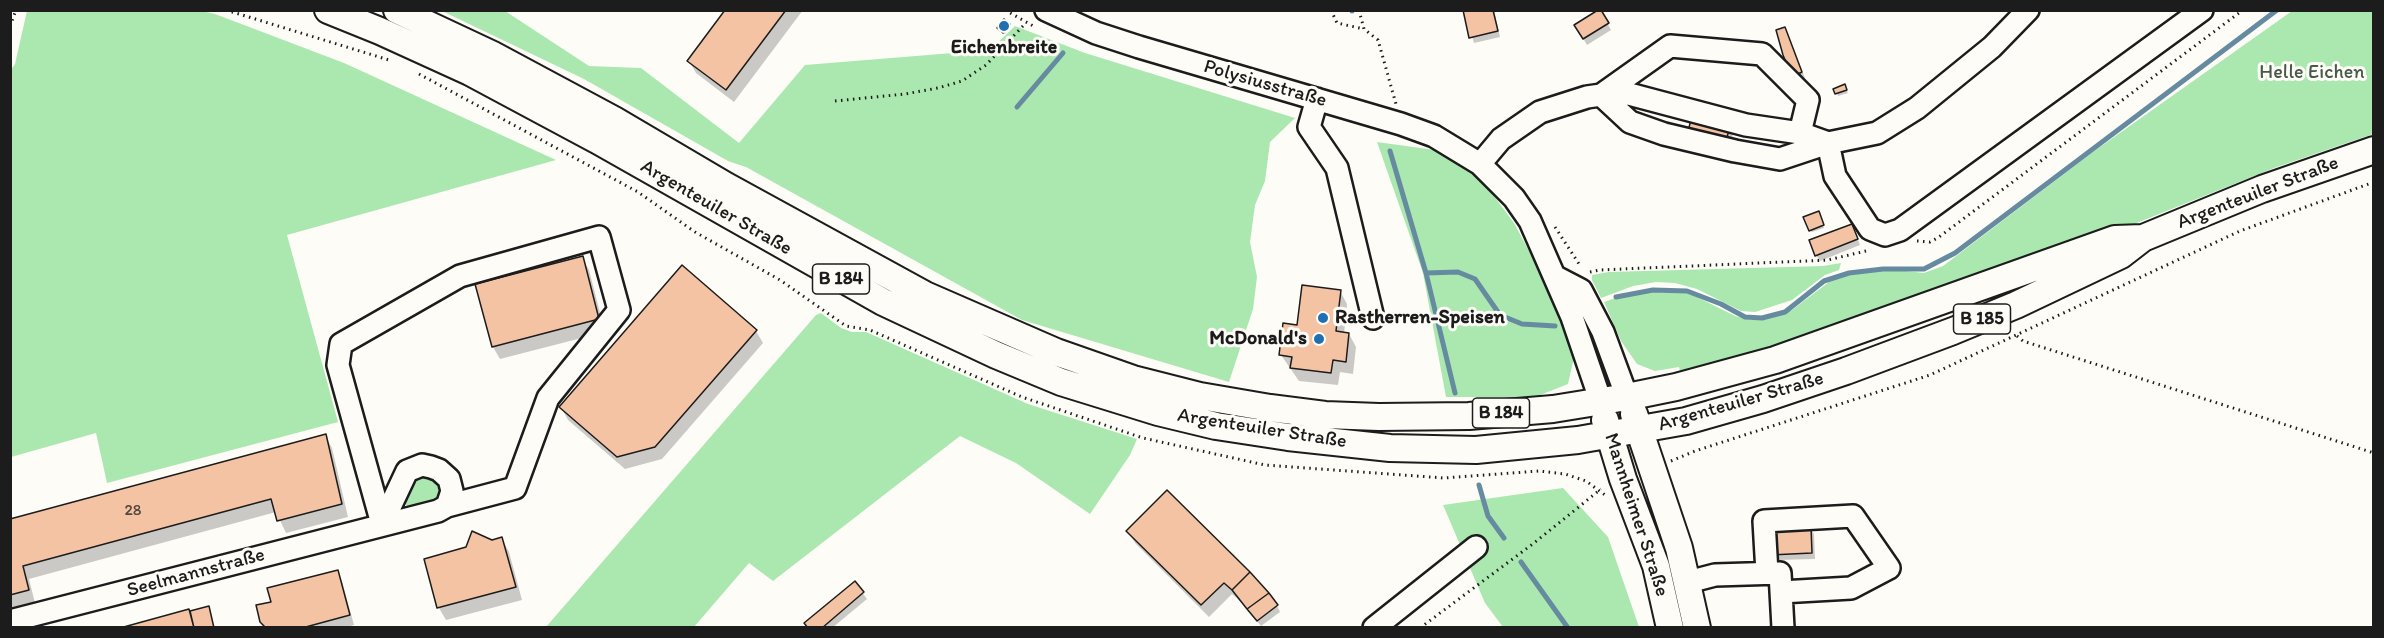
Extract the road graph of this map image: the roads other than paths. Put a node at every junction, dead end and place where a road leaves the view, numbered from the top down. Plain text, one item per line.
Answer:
1 (328, 10) edge
2 (397, 10) edge
3 (1046, 10) edge
4 (2028, 10) edge
5 (2202, 10) edge
6 (1600, 95) junction
7 (1317, 99) junction
8 (1800, 133) junction
9 (1828, 143) junction
10 (2373, 150) edge
11 (1480, 164) junction
12 (2143, 238) junction
13 (1556, 277) junction
14 (1373, 318) dead end
15 (1627, 397) junction
16 (1601, 402) junction
17 (1639, 430) junction
18 (1609, 436) junction
19 (447, 506) junction
20 (382, 524) junction
21 (1476, 547) dead end
22 (1767, 573) junction
23 (1688, 582) junction
24 (1781, 591) junction
25 (10, 621) edge
26 (1374, 627) edge
27 (1670, 627) edge
28 (1697, 627) edge
29 (1783, 627) edge

1 - 18 main road, Argenteuiler Straße / B 184
2 - 16 main road, Argenteuiler Straße / B 184
3 - 7 street, Polysiusstraße
4 - 9 street
5 - 9 street
6 - 8 street
6 - 8 street
6 - 9 street
6 - 11 street
7 - 11 street, Polysiusstraße
7 - 14 street
8 - 9 street
10 - 12 main road, Argenteuiler Straße / B 185
11 - 13 street, Polysiusstraße
12 - 15 main road, Argenteuiler Straße / B 185
12 - 17 main road, Argenteuiler Straße / B 185
13 - 15 street
13 - 16 street, Polysiusstraße
15 - 16 main road, Argenteuiler Straße / B 184
15 - 17 main road, Mannheimer Straße
16 - 18 main road, Mannheimer Straße
17 - 18 main road, Argenteuiler Straße / B 184
17 - 23 main road, Mannheimer Straße
18 - 27 main road, Mannheimer Straße
19 - 20 street, Seelmannstraße
19 - 20 street
19 - 20 street, Seelmannstraße
20 - 25 street, Seelmannstraße
21 - 26 street
22 - 23 street
22 - 24 street
22 - 24 street
23 - 28 main road, Mannheimer Straße
24 - 29 street

